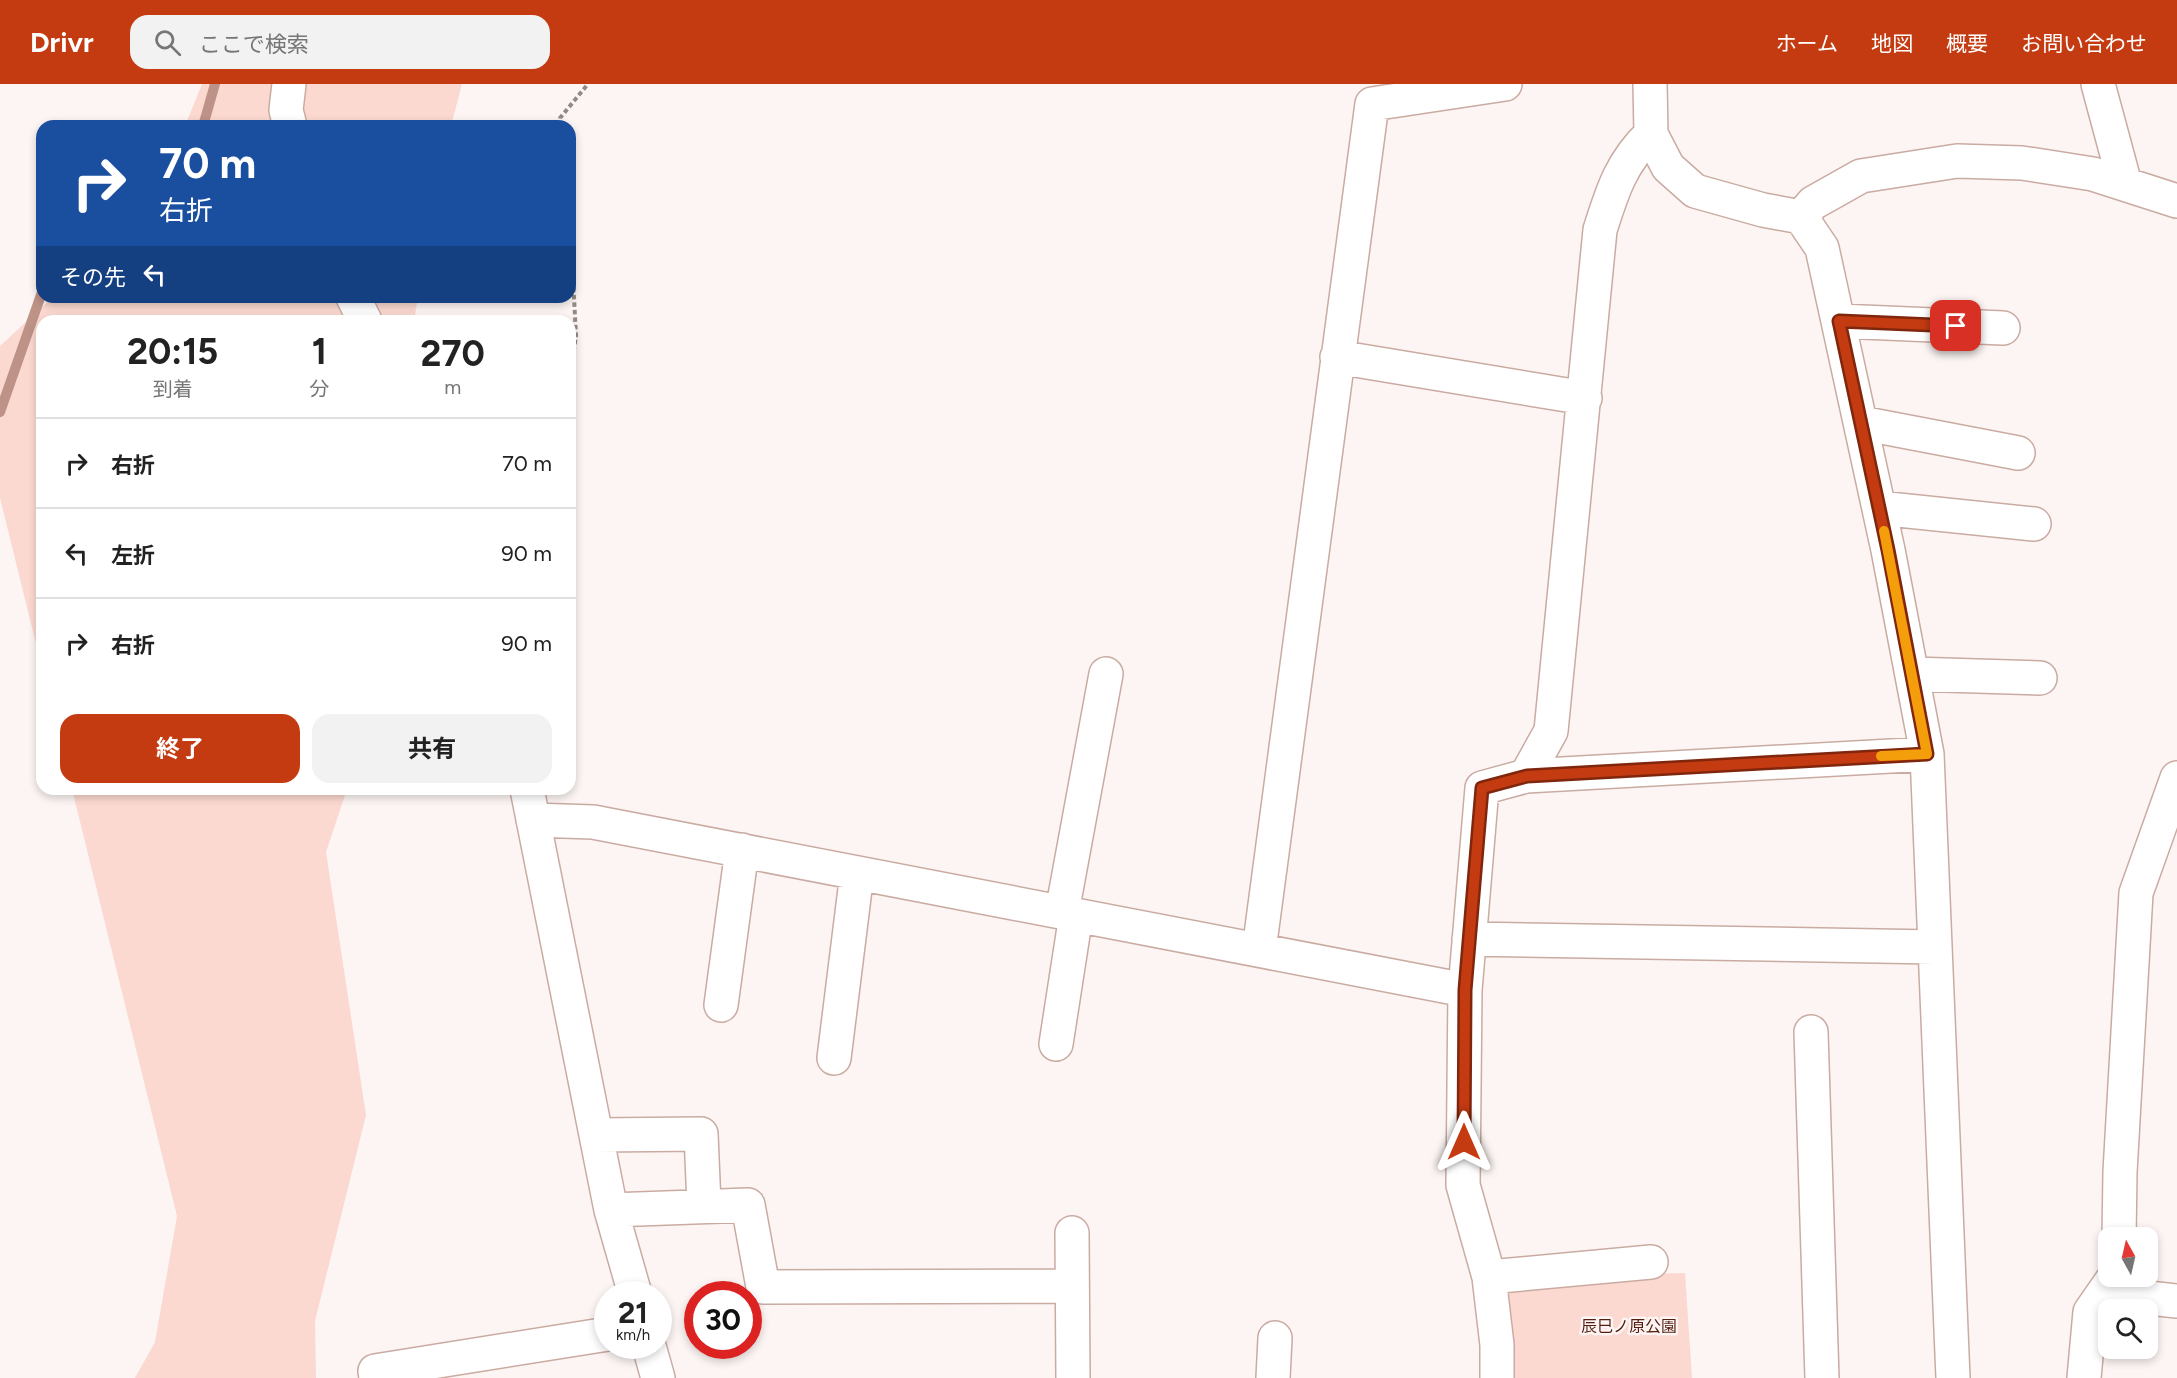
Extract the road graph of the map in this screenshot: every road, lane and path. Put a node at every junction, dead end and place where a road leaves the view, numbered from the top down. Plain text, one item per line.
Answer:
1 (289, 84) edge
2 (588, 84) edge
3 (1505, 84) edge
4 (1650, 84) edge
5 (2098, 84) edge
6 (288, 120) edge
7 (560, 120) edge
8 (1651, 134) junction
9 (2125, 184) junction
10 (2177, 201) edge
11 (1802, 217) junction
12 (1839, 321) junction
13 (2003, 328) dead end
14 (1337, 357) junction
15 (1585, 398) junction
16 (1861, 423) junction
17 (2018, 453) dead end
18 (1879, 508) junction
19 (2034, 524) dead end
20 (1107, 674) dead end
21 (1912, 674) junction
22 (2040, 678) dead end
23 (1927, 754) junction
24 (1527, 776) junction
25 (2177, 778) edge
26 (528, 795) edge
27 (533, 820) junction
28 (742, 850) junction
29 (857, 873) junction
30 (1069, 914) junction
31 (1469, 939) junction
32 (1935, 947) junction
33 (1259, 950) junction
34 (1465, 990) junction
35 (721, 1005) dead end
36 (1811, 1032) dead end
37 (1056, 1044) dead end
38 (834, 1058) dead end
39 (597, 1135) junction
40 (704, 1205) junction
41 (611, 1210) junction
42 (2119, 1227) edge
43 (1072, 1233) dead end
44 (1652, 1262) dead end
45 (1489, 1277) junction
46 (631, 1281) edge
47 (1072, 1286) junction
48 (2108, 1287) edge
49 (2118, 1287) edge
50 (2177, 1301) edge
51 (594, 1336) edge
52 (1275, 1338) dead end
53 (653, 1359) edge
54 (376, 1378) edge
55 (658, 1378) edge
56 (1073, 1378) edge
57 (1273, 1378) edge
58 (1497, 1378) edge
59 (1822, 1378) edge
60 (1953, 1378) edge
61 (2084, 1378) edge

1 - 6 street
2 - 7 path
3 - 14 street
4 - 8 street
5 - 9 street
8 - 11 street
8 - 15 street
9 - 10 street
9 - 11 street
11 - 12 street
12 - 13 street
12 - 16 street
14 - 15 street
14 - 33 street
15 - 24 street
16 - 17 street
16 - 18 street
18 - 19 street
18 - 21 street
20 - 30 street
21 - 22 street
21 - 23 street
23 - 24 street
23 - 32 street
24 - 31 street
25 - 42 street
26 - 27 street
27 - 28 street
27 - 39 street
28 - 29 street
28 - 35 street
29 - 30 street
29 - 38 street
30 - 33 street
30 - 37 street
31 - 32 street
31 - 34 street
32 - 60 street
33 - 34 street
34 - 45 street
36 - 59 street
39 - 40 street
39 - 41 street
40 - 41 street
40 - 47 street
41 - 46 street
43 - 47 street
44 - 45 street
45 - 58 street
47 - 56 street
48 - 61 street
49 - 50 street
51 - 54 street
52 - 57 street
53 - 55 street

